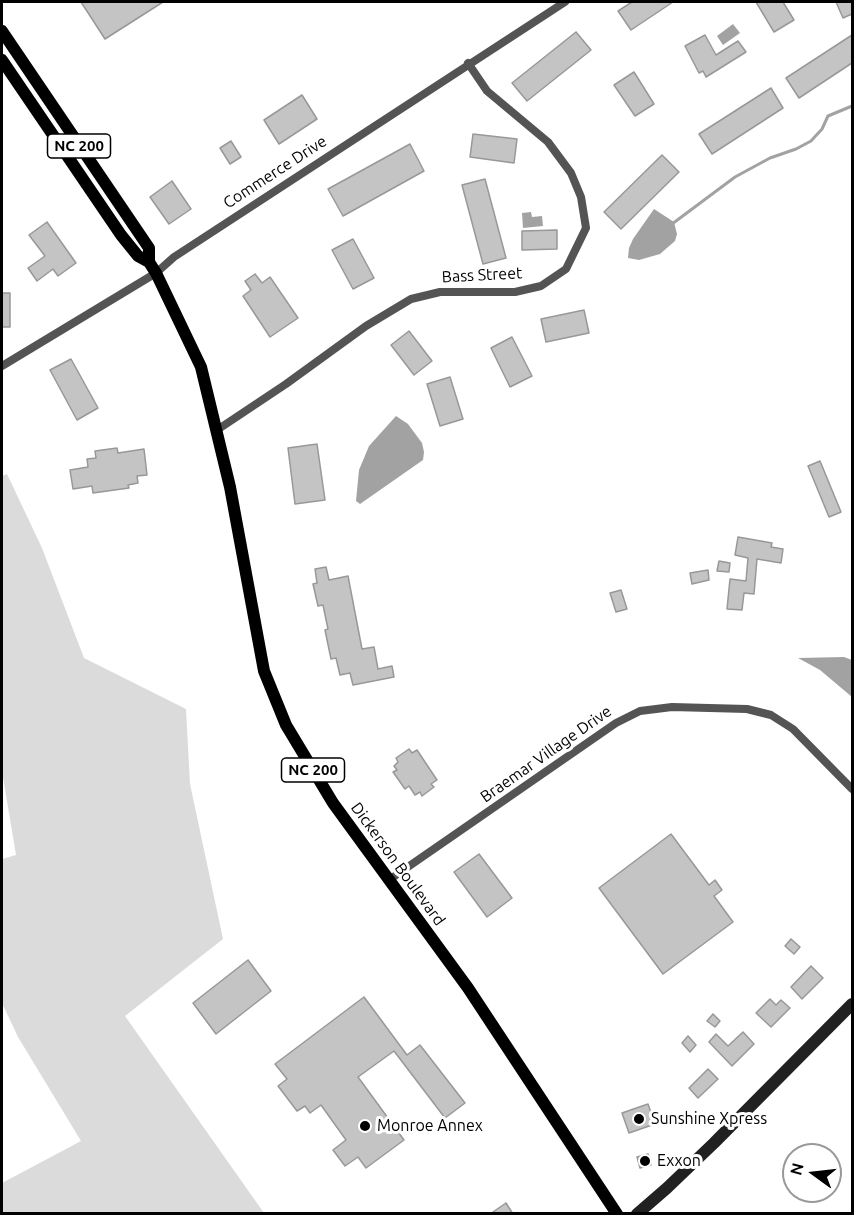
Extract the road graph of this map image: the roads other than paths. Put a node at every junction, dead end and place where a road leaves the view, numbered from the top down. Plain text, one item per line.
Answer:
1 (564, 2) edge
2 (2, 31) edge
3 (2, 60) edge
4 (468, 63) junction
5 (153, 267) junction
6 (2, 366) edge
7 (216, 430) junction
8 (852, 789) edge
9 (389, 880) junction
10 (852, 1004) edge
11 (617, 1214) edge
12 (637, 1214) edge

1 - 4 street, Commerce Drive
2 - 5 main road, Dickerson Boulevard / NC 200
3 - 5 main road, Dickerson Boulevard / NC 200
4 - 5 street, Commerce Drive
4 - 7 street, Bass Street
5 - 6 street, Commerce Drive
5 - 7 main road, Dickerson Boulevard / NC 200
7 - 9 main road, Dickerson Boulevard / NC 200
8 - 9 street, Braemar Village Drive
9 - 11 main road, Dickerson Boulevard / NC 200
10 - 12 main road

